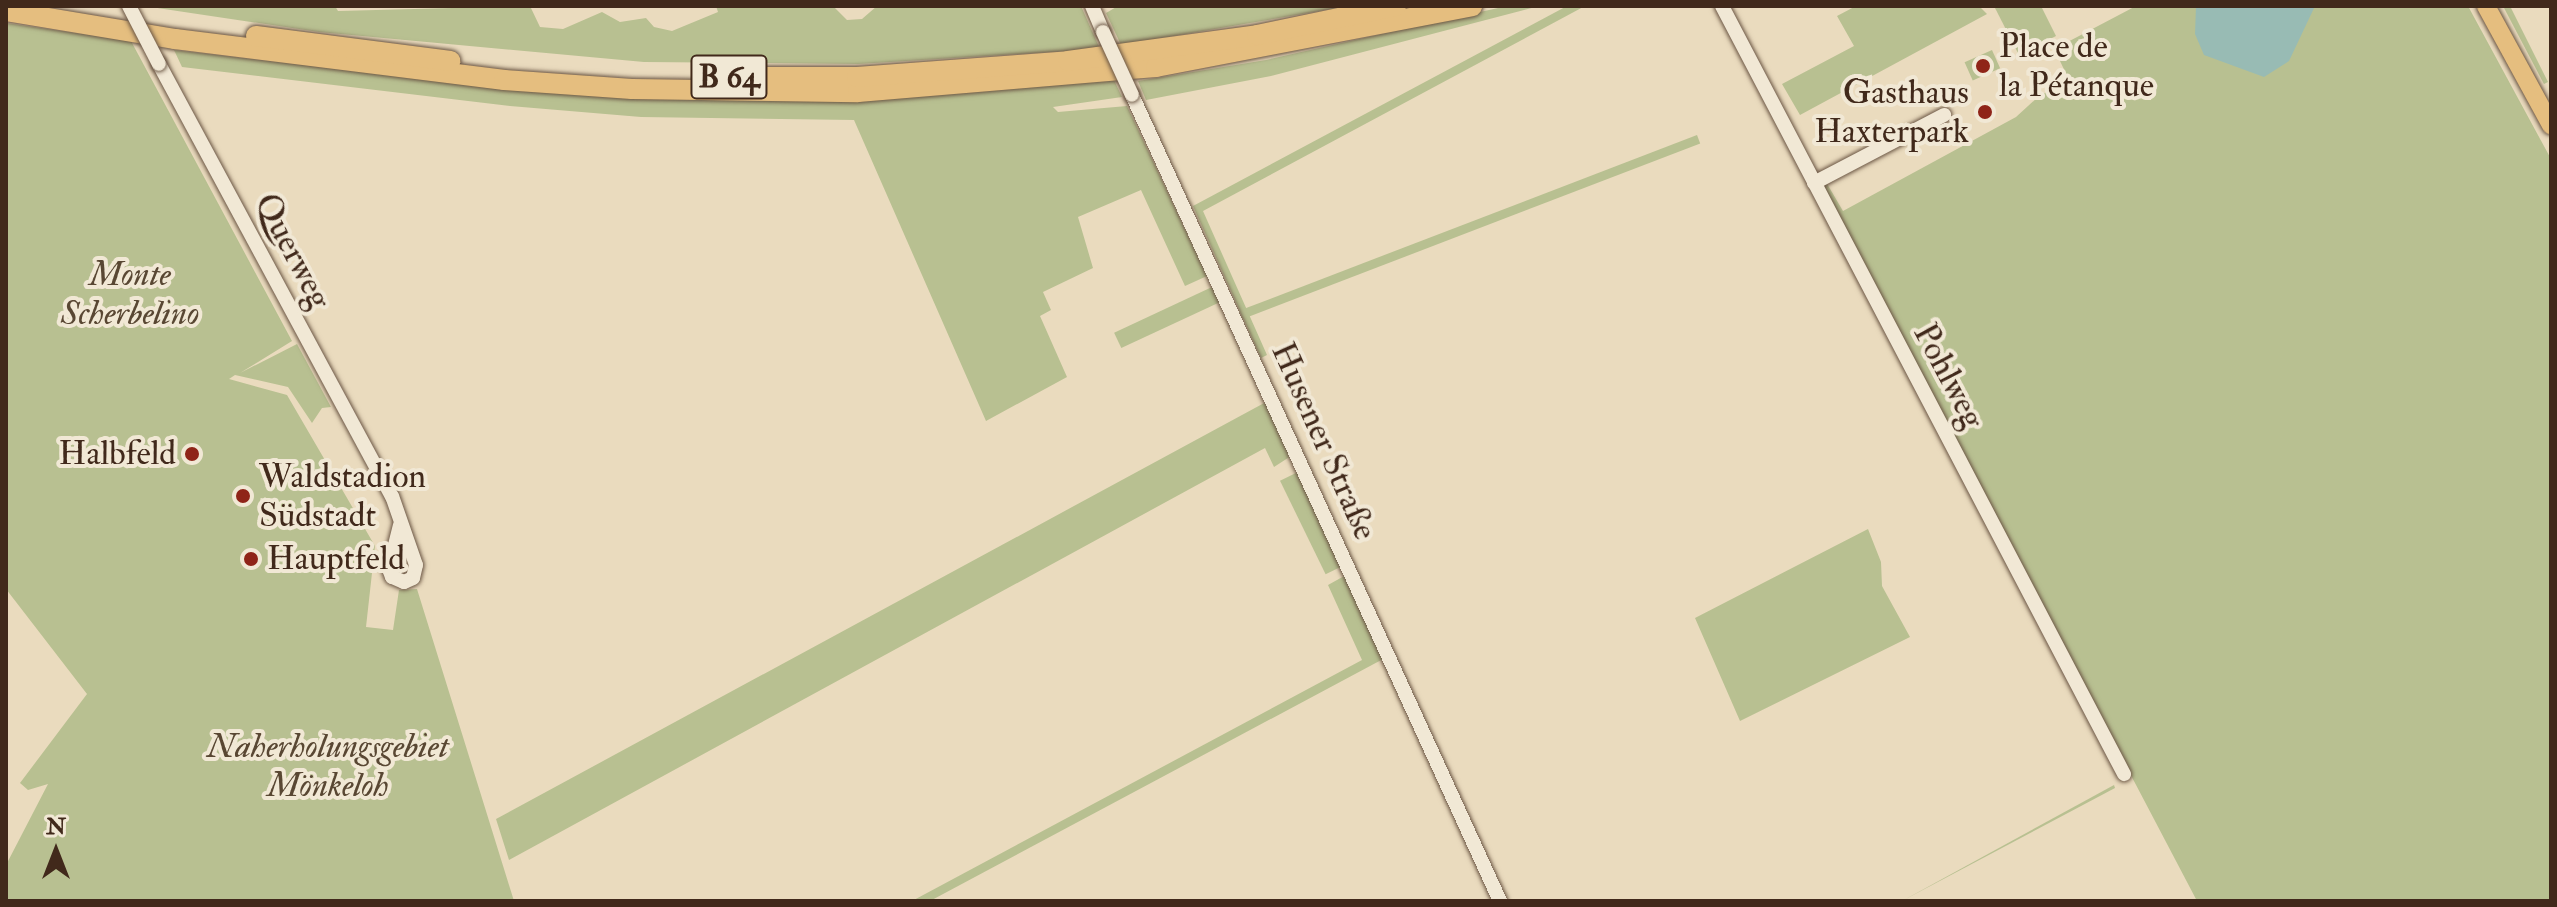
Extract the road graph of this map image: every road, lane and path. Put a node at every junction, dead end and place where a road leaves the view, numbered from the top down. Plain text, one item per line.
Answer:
1 (62, 6) edge
2 (129, 6) edge
3 (1092, 6) edge
4 (1396, 6) edge
5 (1472, 6) edge
6 (1722, 6) edge
7 (2486, 6) edge
8 (6, 11) edge
9 (1944, 115) dead end
10 (2551, 125) edge
11 (1814, 183) junction
12 (400, 525) dead end
13 (2124, 774) dead end
14 (1500, 901) edge

1 - 4 highway, B 64
2 - 12 street, Querweg, bridge
3 - 14 street, Husener Straße, bridge
5 - 8 highway, B 64
6 - 11 street, Pohlweg
7 - 10 main road
9 - 11 street
11 - 13 street, Pohlweg

